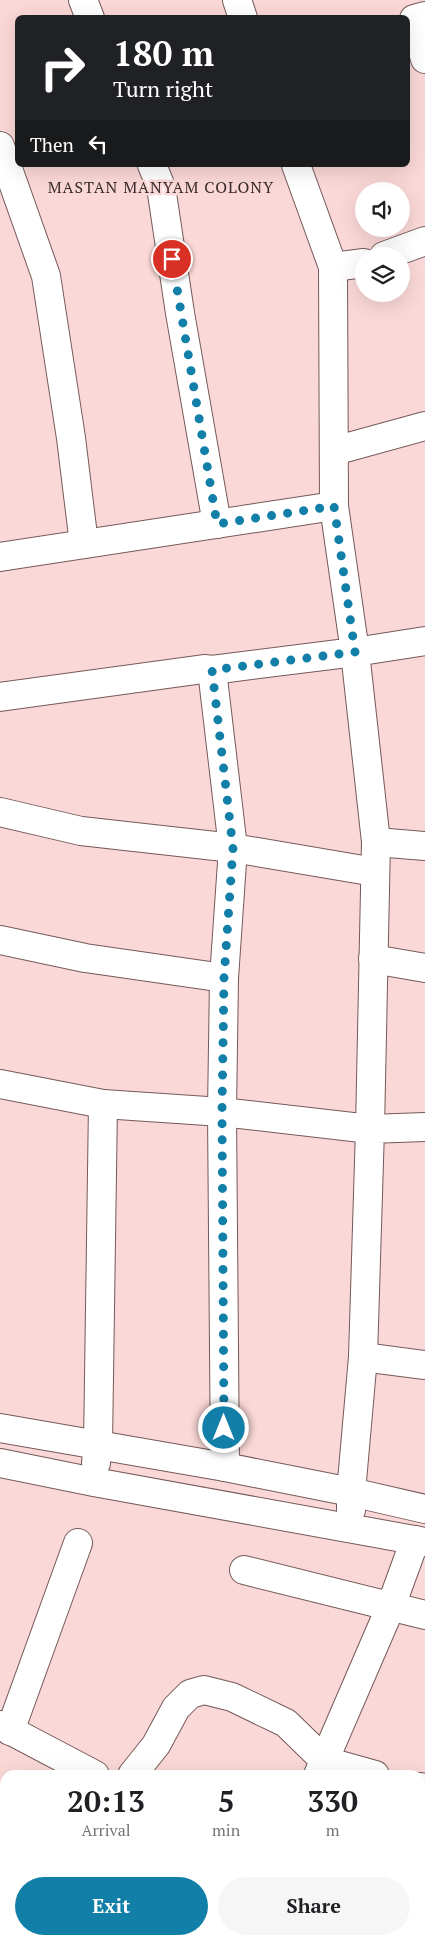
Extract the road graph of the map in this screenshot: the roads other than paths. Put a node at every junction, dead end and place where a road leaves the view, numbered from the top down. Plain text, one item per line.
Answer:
1 (83, 0) edge
2 (237, 0) edge
3 (415, 11) edge
4 (89, 15) edge
5 (242, 15) edge
6 (425, 59) edge
7 (0, 146) edge
8 (153, 167) edge
9 (297, 167) edge
10 (425, 240) edge
11 (407, 247) edge
12 (355, 264) edge
13 (333, 267) junction
14 (425, 426) edge
15 (334, 451) junction
16 (334, 506) junction
17 (217, 524) junction
18 (84, 544) junction
19 (0, 557) edge
20 (425, 641) edge
21 (355, 652) junction
22 (212, 670) junction
23 (0, 698) edge
24 (0, 812) edge
25 (376, 842) junction
26 (425, 846) edge
27 (233, 848) junction
28 (375, 872) junction
29 (0, 940) edge
30 (374, 959) junction
31 (425, 968) edge
32 (224, 978) junction
33 (0, 1084) edge
34 (103, 1104) junction
35 (222, 1112) junction
36 (425, 1127) edge
37 (370, 1129) junction
38 (363, 1356) junction
39 (425, 1366) edge
40 (0, 1428) edge
41 (98, 1445) junction
42 (0, 1463) edge
43 (225, 1468) junction
44 (94, 1482) junction
45 (351, 1492) junction
46 (425, 1508) edge
47 (350, 1528) junction
48 (78, 1543) dead end
49 (416, 1547) edge
50 (244, 1570) dead end
51 (394, 1599) junction
52 (425, 1615) edge
53 (5, 1728) edge
54 (321, 1768) edge
55 (85, 1770) edge
56 (136, 1770) edge
57 (336, 1770) edge

1 - 4 street
2 - 5 street
3 - 6 street
7 - 18 street
8 - 17 street
9 - 13 street
10 - 11 street
12 - 13 street
13 - 15 street
14 - 15 street
15 - 16 street
16 - 17 street
16 - 21 street
17 - 18 street
18 - 19 street
20 - 21 street
21 - 22 street
21 - 25 street
22 - 23 street
22 - 27 street
24 - 27 street
25 - 26 street
25 - 28 street
27 - 28 street
27 - 32 street
28 - 30 street
29 - 32 street
30 - 31 street
30 - 37 street
32 - 35 street
33 - 34 street
34 - 35 street
34 - 41 street
35 - 37 street
35 - 43 street
36 - 37 street
37 - 38 street
38 - 39 street
38 - 45 street
40 - 41 street
41 - 43 street
41 - 44 street
42 - 44 street
43 - 45 street
44 - 47 street
45 - 46 street
45 - 47 street
47 - 49 street
48 - 53 street
49 - 51 street
50 - 51 street
51 - 52 street
51 - 54 street
53 - 55 street
54 - 56 street
54 - 57 street

